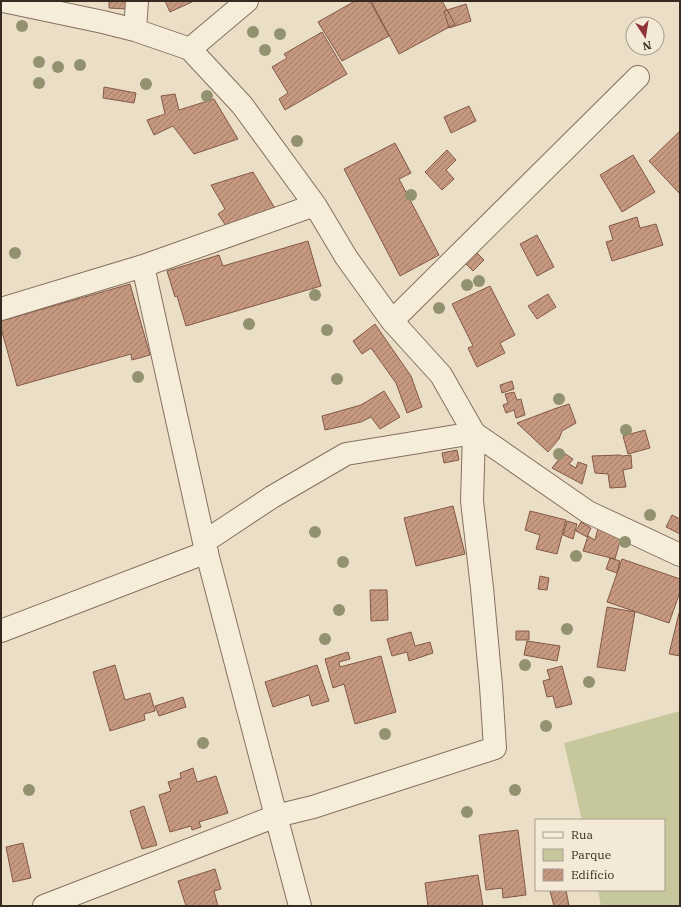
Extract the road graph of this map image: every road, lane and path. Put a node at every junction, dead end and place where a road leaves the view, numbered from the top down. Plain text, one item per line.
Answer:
1 (3, 1) edge
2 (137, 1) edge
3 (246, 1) edge
4 (135, 30) junction
5 (190, 49) junction
6 (638, 78) dead end
7 (315, 205) junction
8 (143, 266) junction
9 (1, 309) edge
10 (392, 320) junction
11 (474, 433) junction
12 (205, 547) junction
13 (680, 555) edge
14 (1, 631) edge
15 (276, 816) junction
16 (44, 906) edge
17 (300, 906) edge

1 - 4 street
2 - 4 street
3 - 5 street
4 - 5 street
5 - 7 street
6 - 10 street
7 - 8 street
7 - 10 street
8 - 9 street
8 - 12 street
10 - 11 street
11 - 12 street
11 - 13 street
11 - 15 street
12 - 14 street
12 - 15 street
15 - 16 street
15 - 17 street

